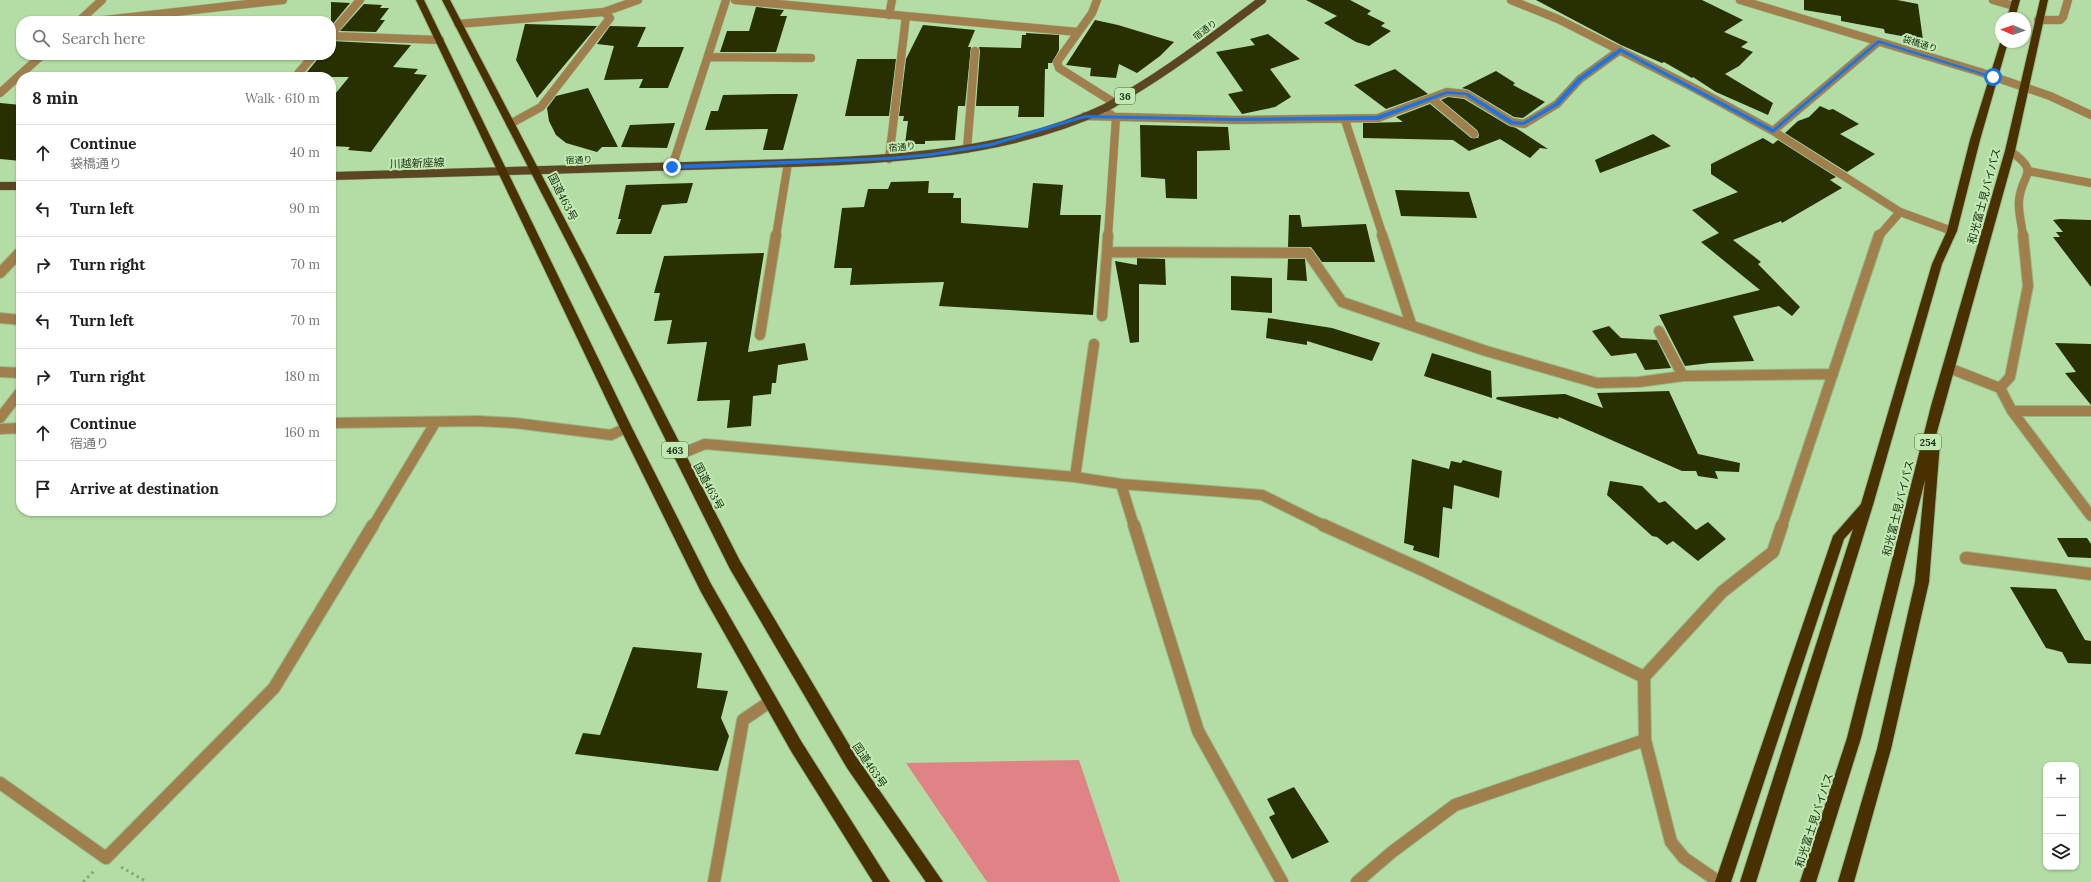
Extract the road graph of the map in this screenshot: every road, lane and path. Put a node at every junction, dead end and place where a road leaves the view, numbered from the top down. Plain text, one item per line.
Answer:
1 (102, 0) edge
2 (283, 0) edge
3 (360, 0) edge
4 (420, 0) edge
5 (446, 0) edge
6 (638, 0) edge
7 (726, 0) edge
8 (735, 0) edge
9 (892, 0) edge
10 (1097, 0) edge
11 (1262, 0) edge
12 (1511, 0) edge
13 (1740, 0) edge
14 (1993, 0) edge
15 (2044, 0) edge
16 (2068, 0) edge
17 (2015, 3) edge
18 (604, 12) junction
19 (889, 15) junction
20 (84, 16) edge
21 (141, 16) edge
22 (906, 16) junction
23 (2038, 20) junction
24 (458, 24) junction
25 (336, 29) edge
26 (1078, 32) junction
27 (336, 35) edge
28 (440, 40) junction
29 (1878, 42) junction
30 (2002, 48) edge
31 (1620, 50) junction
32 (975, 51) dead end
33 (709, 56) junction
34 (811, 58) dead end
35 (36, 60) edge
36 (310, 60) edge
37 (23, 72) edge
38 (299, 72) edge
39 (1993, 77) junction
40 (16, 79) edge
41 (2025, 87) junction
42 (0, 93) edge
43 (1431, 98) junction
44 (1113, 102) junction
45 (1104, 109) junction
46 (2091, 115) edge
47 (1085, 116) junction
48 (1116, 118) junction
49 (1345, 120) junction
50 (510, 124) junction
51 (1773, 131) junction
52 (1474, 134) dead end
53 (968, 149) junction
54 (2010, 151) junction
55 (889, 159) junction
56 (788, 163) junction
57 (672, 167) junction
58 (535, 171) junction
59 (2028, 171) junction
60 (504, 172) junction
61 (336, 176) edge
62 (2091, 183) edge
63 (0, 186) edge
64 (16, 186) edge
65 (1900, 212) junction
66 (1952, 231) junction
67 (1107, 252) junction
68 (16, 256) edge
69 (0, 273) edge
70 (1102, 316) dead end
71 (0, 318) edge
72 (16, 320) edge
73 (1411, 324) junction
74 (1659, 330) dead end
75 (760, 335) dead end
76 (1094, 344) dead end
77 (1949, 368) junction
78 (0, 372) edge
79 (16, 373) edge
80 (1833, 374) junction
81 (1682, 376) junction
82 (2000, 388) junction
83 (16, 397) edge
84 (1938, 406) junction
85 (2012, 411) junction
86 (2091, 411) edge
87 (0, 418) edge
88 (336, 423) edge
89 (435, 423) junction
90 (16, 428) edge
91 (626, 428) junction
92 (0, 429) edge
93 (678, 455) junction
94 (1075, 477) junction
95 (1121, 484) junction
96 (1867, 505) junction
97 (2091, 516) edge
98 (1966, 558) dead end
99 (2091, 574) edge
100 (1644, 678) junction
101 (771, 701) junction
102 (1645, 740) junction
103 (0, 783) edge
104 (106, 858) junction
105 (147, 882) edge
106 (714, 882) edge
107 (882, 882) edge
108 (935, 882) edge
109 (1282, 882) edge
110 (1357, 882) edge
111 (1719, 882) edge
112 (1723, 882) edge
113 (1748, 882) edge
114 (1808, 882) edge
115 (1846, 882) edge

1 - 20 street
2 - 21 street
3 - 25 street
4 - 28 highway
5 - 24 highway, 国道463号 / 463
6 - 18 street
7 - 33 street
8 - 19 street
9 - 19 street
10 - 26 street
11 - 44 main road, 宿通り / 36
12 - 31 street
13 - 29 street, 袋橋通り
14 - 17 street
15 - 23 highway, 和光富士見バイパス / 254
16 - 23 street
18 - 24 street
18 - 50 street
19 - 22 street
22 - 26 street
22 - 55 street
23 - 41 highway, 和光富士見バイパス / 254
24 - 50 highway, 国道463号 / 463
26 - 44 street
27 - 28 street
28 - 60 highway
29 - 39 street, 袋橋通り
29 - 51 street
30 - 39 highway, 和光富士見バイパス
31 - 43 street
31 - 51 street
32 - 53 street
33 - 34 street
33 - 57 street
35 - 37 street
36 - 38 street
39 - 41 street, 袋橋通り
39 - 66 highway, 和光富士見バイパス
40 - 42 street
41 - 46 street, 袋橋通り
41 - 54 highway, 和光富士見バイパス / 254
43 - 49 street
43 - 52 street
44 - 45 main road, 宿通り / 36
45 - 47 main road, 宿通り / 36
45 - 48 street
47 - 48 street
47 - 53 main road, 宿通り / 36
48 - 49 street
48 - 67 street
49 - 73 street
50 - 58 highway, 国道463号 / 463
51 - 65 street
53 - 55 main road, 宿通り / 36
54 - 59 street
54 - 77 highway, 和光富士見バイパス / 254
55 - 56 main road, 宿通り / 36
56 - 57 main road, 宿通り / 36
56 - 75 street
57 - 58 main road, 宿通り / 36
58 - 60 main road, 宿通り / 36
58 - 93 highway, 国道463号 / 463
59 - 62 street
59 - 82 street
60 - 61 main road, 川越新座線
60 - 91 highway
63 - 64 main road
65 - 66 street
65 - 80 street
66 - 96 highway, 和光富士見バイパス
67 - 70 street
67 - 73 street
68 - 69 street
71 - 72 street
73 - 81 street
74 - 81 street
76 - 94 street
77 - 82 street
77 - 84 highway, 和光富士見バイパス / 254
78 - 79 street
80 - 81 street
80 - 100 street
82 - 85 street
83 - 87 street
84 - 114 highway, 和光富士見バイパス / 254
84 - 115 highway
85 - 86 street
85 - 97 street
88 - 89 street
89 - 91 street
89 - 104 street
90 - 92 street
91 - 101 highway
93 - 94 street
93 - 108 highway, 国道463号 / 463
94 - 95 street
95 - 100 street
95 - 109 street
96 - 112 highway
96 - 113 highway, 和光富士見バイパス
98 - 99 street
100 - 102 street
101 - 106 street
101 - 107 highway
102 - 110 street
102 - 111 street
103 - 104 street
104 - 105 path

